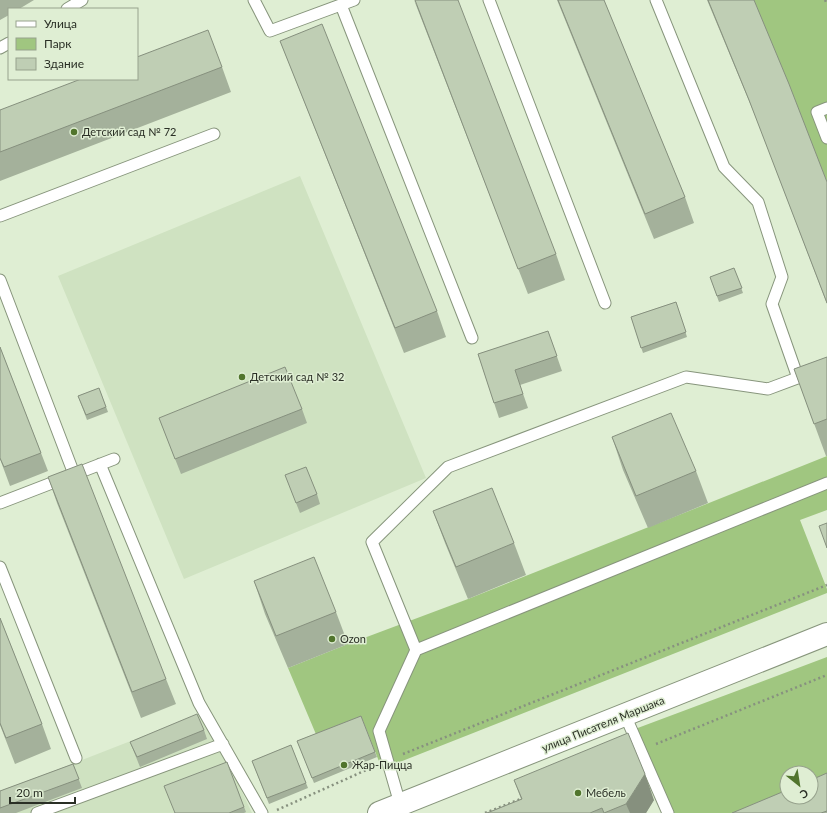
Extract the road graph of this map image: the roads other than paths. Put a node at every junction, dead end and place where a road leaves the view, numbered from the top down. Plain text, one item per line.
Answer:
1 (82, 0) edge
2 (254, 0) edge
3 (354, 0) edge
4 (489, 0) edge
5 (656, 0) edge
6 (341, 5) junction
7 (69, 8) edge
8 (827, 108) edge
9 (214, 134) dead end
10 (827, 138) edge
11 (0, 216) edge
12 (0, 280) edge
13 (605, 303) dead end
14 (472, 338) dead end
15 (827, 367) edge
16 (798, 378) junction
17 (114, 459) dead end
18 (100, 464) junction
19 (74, 474) junction
20 (827, 483) edge
21 (0, 503) edge
22 (0, 567) edge
23 (827, 634) edge
24 (416, 650) junction
25 (625, 715) junction
26 (223, 744) junction
27 (76, 758) dead end
28 (400, 804) junction
29 (37, 813) edge
30 (262, 813) edge
31 (379, 813) edge
32 (668, 813) edge

1 - 7 lane
2 - 6 lane
3 - 6 lane
4 - 13 lane
5 - 16 lane
6 - 14 lane
8 - 10 lane
9 - 11 lane
12 - 19 lane
15 - 16 lane
16 - 24 lane
17 - 18 lane
18 - 19 lane
18 - 26 lane
19 - 21 lane
20 - 24 lane
22 - 27 lane
23 - 25 street, улица Писателя Маршака
24 - 28 lane
25 - 28 street, улица Писателя Маршака
25 - 32 lane
26 - 29 lane
26 - 30 lane
28 - 31 street, улица Писателя Маршака

